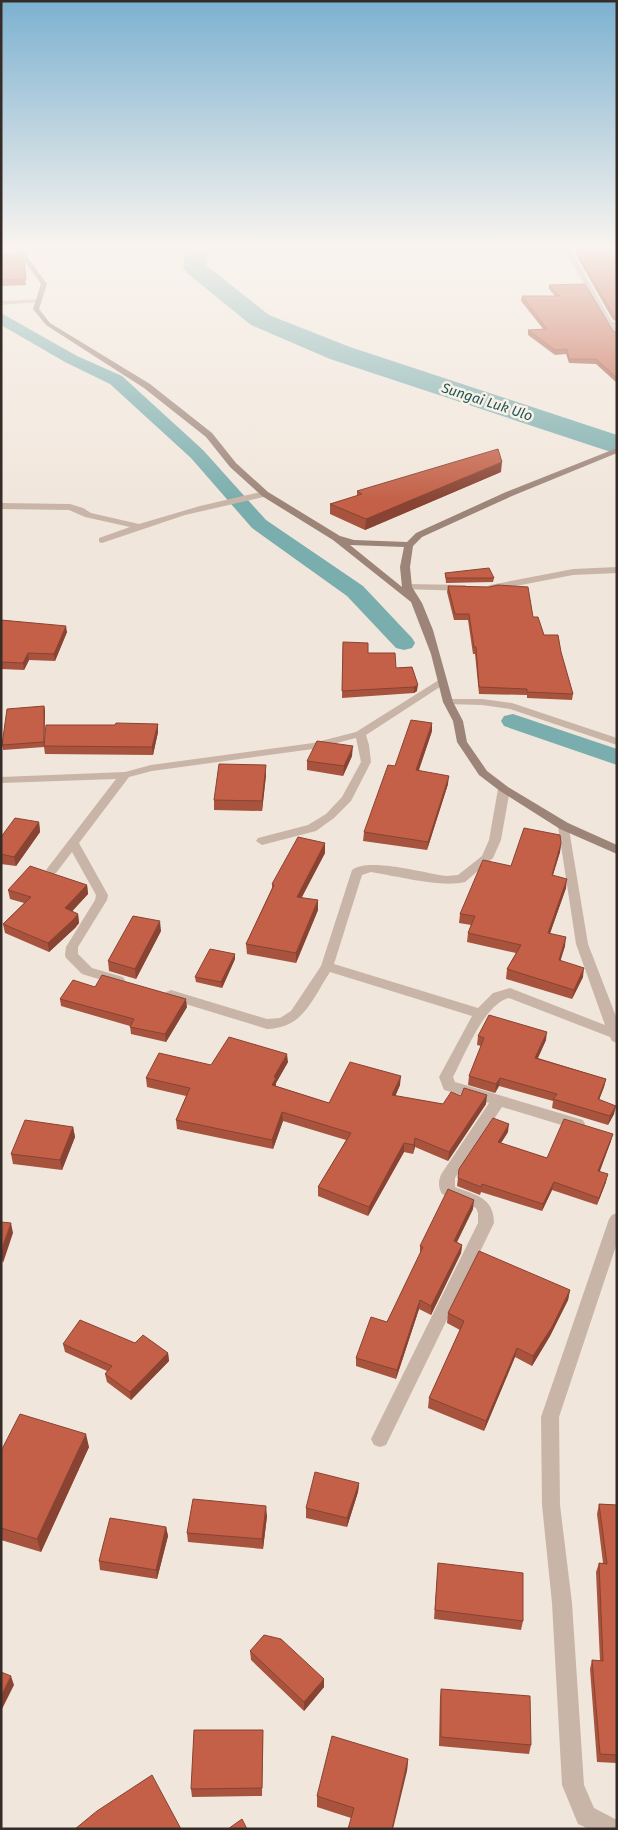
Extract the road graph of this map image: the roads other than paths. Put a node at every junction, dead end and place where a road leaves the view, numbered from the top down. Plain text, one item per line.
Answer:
1 (61, 332) edge
2 (617, 450) edge
3 (264, 494) junction
4 (1, 506) edge
5 (138, 526) junction
6 (336, 538) junction
7 (102, 540) dead end
8 (409, 546) junction
9 (617, 570) edge
10 (407, 587) junction
11 (417, 603) junction
12 (442, 681) junction
13 (448, 702) junction
14 (360, 734) junction
15 (617, 742) edge
16 (125, 774) junction
17 (1, 780) edge
18 (504, 789) junction
19 (564, 826) junction
20 (262, 841) dead end
21 (73, 843) junction
22 (617, 850) edge
23 (52, 870) dead end
24 (327, 966) junction
25 (135, 985) edge
26 (163, 993) edge
27 (480, 1014) junction
28 (616, 1036) edge
29 (498, 1101) junction
30 (588, 1127) edge
31 (617, 1219) edge
32 (380, 1439) dead end
33 (612, 1829) edge

1 - 3 main road
2 - 8 main road
3 - 5 street
3 - 6 main road
4 - 5 street
5 - 7 street
6 - 8 main road
6 - 11 main road
8 - 10 main road
9 - 10 street
10 - 11 main road
11 - 12 main road
12 - 13 main road
12 - 14 street
13 - 15 street
13 - 18 main road
14 - 16 street
14 - 20 street
16 - 17 street
16 - 21 street
18 - 19 main road
18 - 24 street
19 - 22 main road
19 - 28 street
21 - 23 street
21 - 25 street
24 - 26 street
24 - 27 street
27 - 28 street
27 - 29 street
29 - 30 street
29 - 32 street
31 - 33 street

